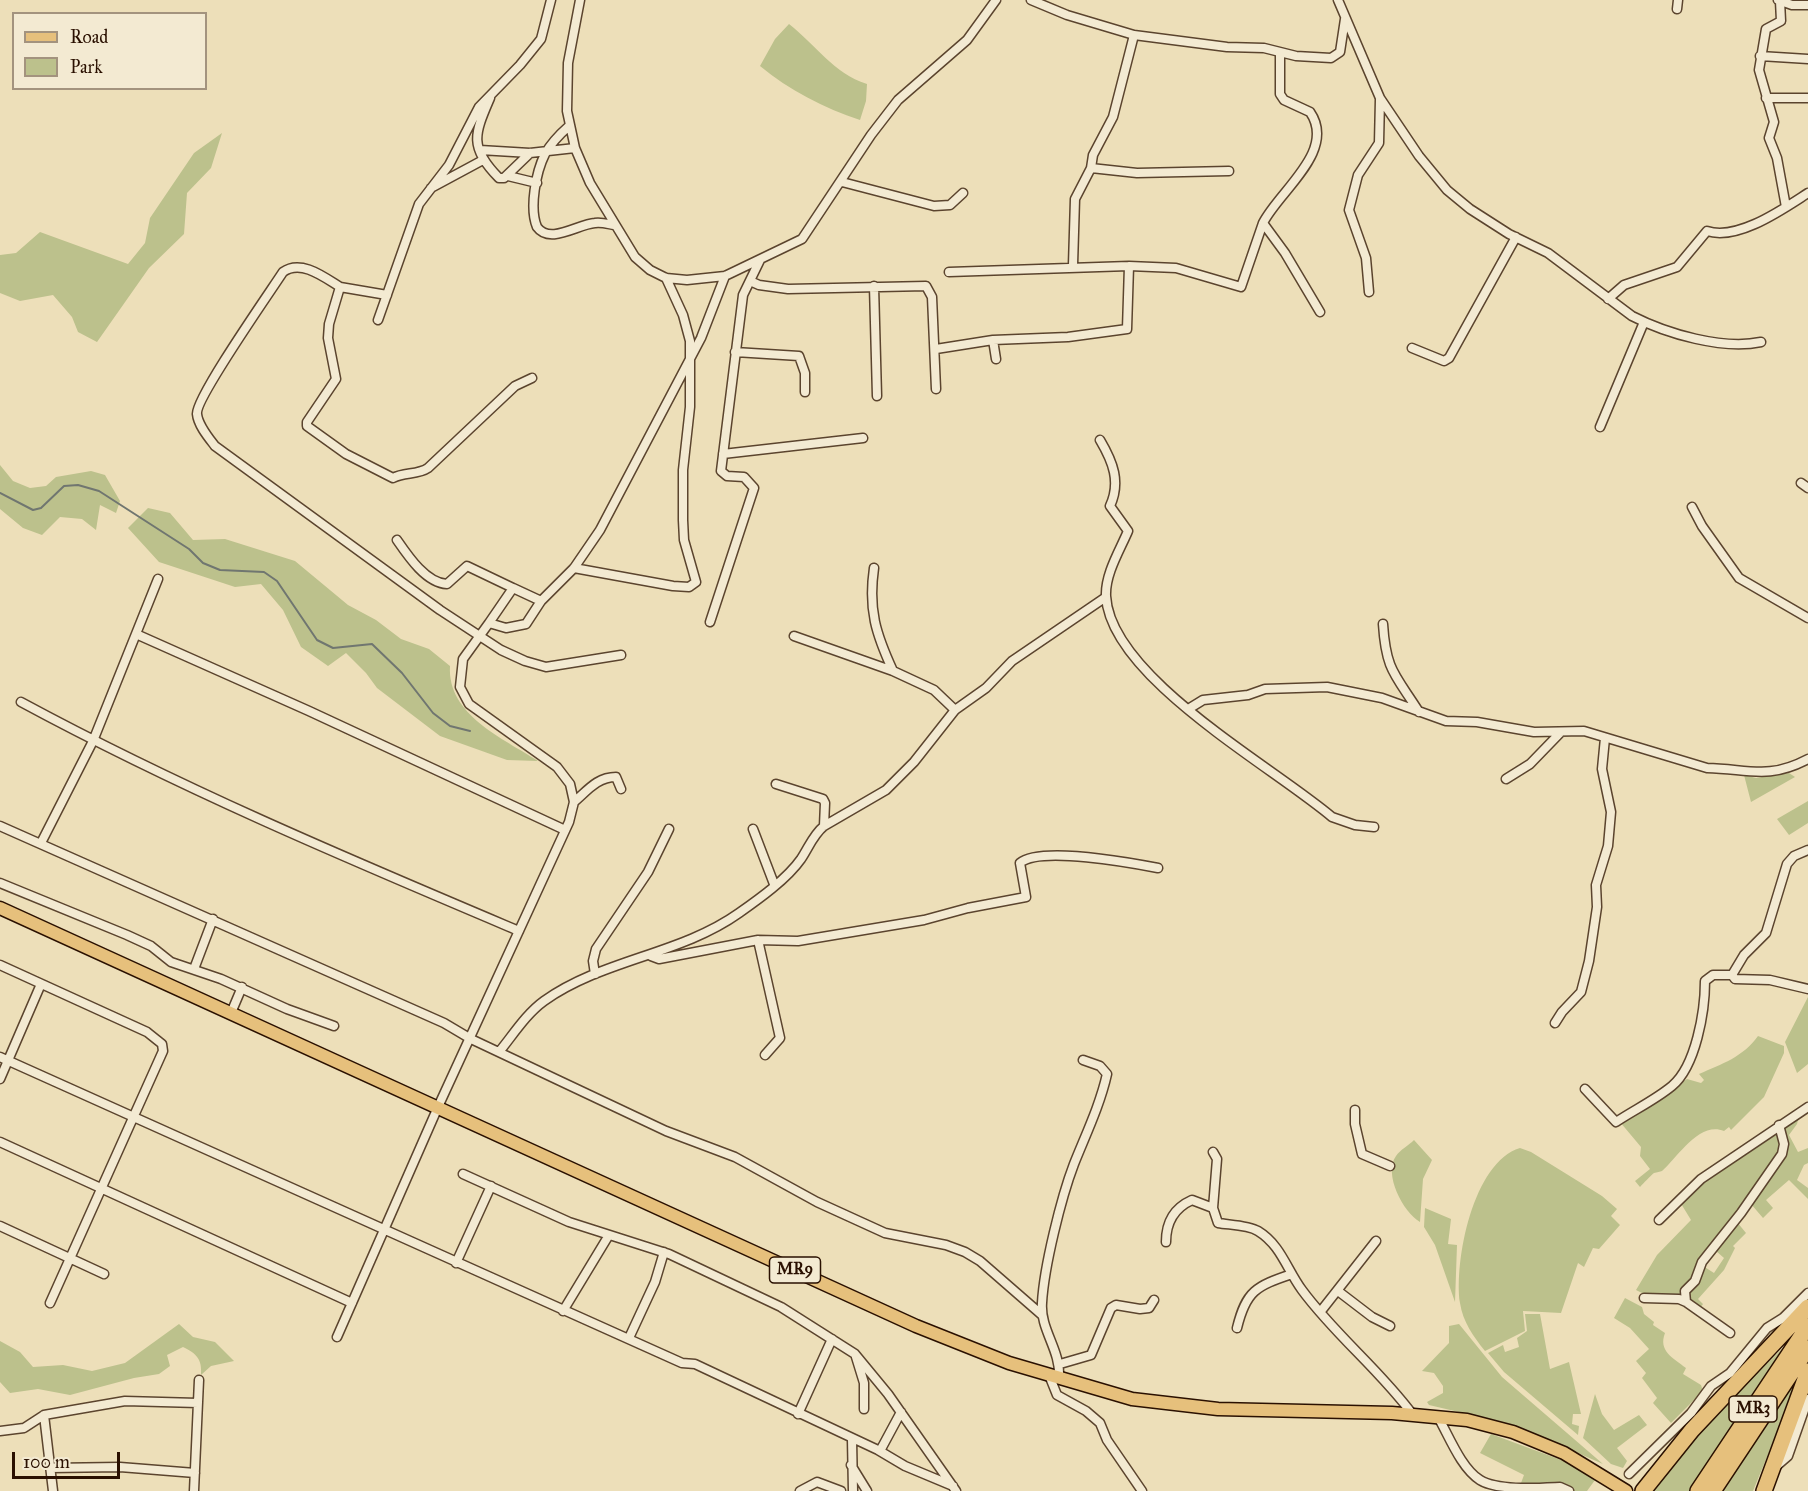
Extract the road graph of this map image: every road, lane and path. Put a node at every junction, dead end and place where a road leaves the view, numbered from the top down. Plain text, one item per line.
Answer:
1 (551, 0) edge
2 (580, 0) edge
3 (996, 0) edge
4 (1031, 0) edge
5 (1338, 0) edge
6 (1779, 1) edge
7 (1808, 5) edge
8 (1345, 18) junction
9 (1134, 35) junction
10 (1280, 52) junction
11 (1760, 56) junction
12 (1808, 59) edge
13 (494, 89) junction
14 (1380, 98) junction
15 (1766, 98) junction
16 (1808, 98) edge
17 (569, 126) junction
18 (575, 148) junction
19 (480, 150) junction
20 (546, 152) junction
21 (530, 153) junction
22 (483, 160) junction
23 (1091, 168) junction
24 (1229, 171) dead end
25 (508, 176) junction
26 (842, 182) junction
27 (537, 183) junction
28 (430, 189) junction
29 (963, 193) dead end
30 (1808, 193) edge
31 (1786, 207) junction
32 (1263, 223) junction
33 (614, 225) junction
34 (1516, 237) junction
35 (760, 260) junction
36 (1073, 265) junction
37 (1129, 266) junction
38 (949, 272) dead end
39 (725, 276) junction
40 (666, 278) junction
41 (750, 281) junction
42 (874, 286) junction
43 (340, 287) junction
44 (1369, 292) dead end
45 (387, 295) junction
46 (1608, 299) junction
47 (1320, 312) dead end
48 (378, 320) dead end
49 (1644, 322) junction
50 (993, 340) junction
51 (1761, 342) dead end
52 (1412, 348) dead end
53 (936, 349) junction
54 (735, 352) junction
55 (691, 357) junction
56 (996, 359) dead end
57 (532, 378) dead end
58 (936, 389) dead end
59 (805, 392) dead end
60 (877, 396) dead end
61 (1600, 427) dead end
62 (863, 438) dead end
63 (1100, 440) dead end
64 (723, 454) junction
65 (1692, 507) dead end
66 (397, 540) dead end
67 (574, 568) junction
68 (874, 568) dead end
69 (158, 579) dead end
70 (513, 588) junction
71 (1106, 597) junction
72 (540, 601) junction
73 (1808, 618) edge
74 (710, 622) dead end
75 (489, 623) junction
76 (1383, 624) dead end
77 (136, 634) junction
78 (479, 636) junction
79 (794, 636) dead end
80 (621, 655) dead end
81 (893, 672) junction
82 (21, 702) dead end
83 (1190, 708) junction
84 (955, 710) junction
85 (1419, 712) junction
86 (1561, 732) junction
87 (1605, 738) junction
88 (93, 741) junction
89 (1808, 759) edge
90 (1506, 779) dead end
91 (776, 784) dead end
92 (621, 789) dead end
93 (574, 802) junction
94 (0, 826) edge
95 (824, 826) junction
96 (1374, 827) dead end
97 (669, 829) dead end
98 (753, 829) dead end
99 (565, 830) junction
100 (41, 843) junction
101 (1808, 850) edge
102 (1158, 868) dead end
103 (0, 883) edge
104 (774, 884) junction
105 (0, 908) edge
106 (213, 919) junction
107 (519, 931) junction
108 (758, 940) junction
109 (651, 956) junction
110 (0, 965) edge
111 (194, 969) junction
112 (596, 974) junction
113 (1732, 975) junction
114 (41, 984) junction
115 (242, 987) junction
116 (1808, 989) edge
117 (231, 1013) junction
118 (1556, 1023) dead end
119 (334, 1026) dead end
120 (471, 1039) junction
121 (500, 1053) junction
122 (765, 1055) dead end
123 (4, 1058) edge
124 (1083, 1060) dead end
125 (0, 1078) edge
126 (1585, 1089) dead end
127 (438, 1107) junction
128 (1808, 1107) edge
129 (1355, 1110) dead end
130 (133, 1117) junction
131 (1779, 1125) junction
132 (0, 1142) edge
133 (1213, 1152) dead end
134 (1390, 1166) dead end
135 (463, 1174) dead end
136 (490, 1186) junction
137 (101, 1189) junction
138 (1213, 1208) junction
139 (1659, 1220) dead end
140 (0, 1226) edge
141 (384, 1230) junction
142 (609, 1235) junction
143 (1376, 1241) dead end
144 (1166, 1242) dead end
145 (664, 1252) junction
146 (70, 1258) junction
147 (456, 1263) junction
148 (104, 1274) dead end
149 (1292, 1274) junction
150 (1338, 1291) junction
151 (1808, 1293) edge
152 (1644, 1298) dead end
153 (1154, 1300) dead end
154 (1686, 1302) junction
155 (50, 1303) dead end
156 (352, 1303) junction
157 (1808, 1307) edge
158 (563, 1311) junction
159 (1321, 1311) junction
160 (1042, 1316) junction
161 (1390, 1326) dead end
162 (1808, 1326) edge
163 (1237, 1328) dead end
164 (1730, 1333) dead end
165 (338, 1337) dead end
166 (629, 1338) junction
167 (832, 1340) junction
168 (1808, 1348) edge
169 (855, 1354) junction
170 (1060, 1364) junction
171 (1808, 1371) edge
172 (1054, 1376) junction
173 (200, 1380) dead end
174 (1808, 1399) edge
175 (198, 1403) junction
176 (864, 1409) dead end
177 (901, 1412) junction
178 (798, 1414) junction
179 (44, 1415) junction
180 (1413, 1415) junction
181 (1438, 1417) junction
182 (0, 1431) edge
183 (852, 1439) junction
184 (880, 1451) junction
185 (851, 1465) junction
186 (51, 1468) junction
187 (1770, 1472) junction
188 (195, 1473) junction
189 (1629, 1474) dead end
190 (955, 1488) edge
191 (53, 1491) edge
192 (194, 1491) edge
193 (800, 1491) edge
194 (841, 1491) edge
195 (853, 1491) edge
196 (867, 1491) edge
197 (1142, 1491) edge
198 (1569, 1491) edge
199 (1626, 1491) edge
200 (1643, 1491) edge
201 (1698, 1491) edge
202 (1713, 1491) edge
203 (1764, 1491) edge

1 - 13 street
2 - 17 street
3 - 26 street
4 - 9 street
5 - 8 street
6 - 7 street
6 - 11 street
8 - 10 street
8 - 14 street
9 - 10 street
9 - 23 street
10 - 32 street
11 - 12 street
11 - 15 street
13 - 19 street
13 - 28 street
14 - 34 street
14 - 44 street
15 - 16 street
15 - 31 street
17 - 18 street
17 - 20 street
18 - 20 street
18 - 33 street
19 - 21 street
19 - 22 street
20 - 21 street
20 - 27 street
21 - 25 street
22 - 25 street
22 - 28 street
23 - 24 street
23 - 36 street
25 - 27 street
26 - 29 street
26 - 35 street
27 - 33 street
28 - 45 street
30 - 31 street
31 - 46 street
32 - 37 street
32 - 47 street
33 - 40 street
34 - 46 street
34 - 52 street
35 - 39 street
35 - 41 street
36 - 37 street
36 - 38 street
37 - 50 street
39 - 40 street
39 - 55 street
40 - 55 street
41 - 42 street
41 - 54 street
42 - 53 street
42 - 60 street
43 - 45 street
43 - 57 street
43 - 78 street
45 - 48 street
46 - 49 street
49 - 51 street
49 - 61 street
50 - 53 street
50 - 56 street
53 - 58 street
54 - 59 street
54 - 64 street
55 - 67 street
55 - 67 street
62 - 64 street
63 - 71 street
64 - 74 street
65 - 73 street
66 - 70 street
67 - 72 street
68 - 81 street
69 - 77 street
70 - 72 street
70 - 75 street
71 - 83 street
71 - 84 street
72 - 75 street
75 - 78 street
76 - 85 street
77 - 88 street
77 - 99 street
78 - 80 street
78 - 93 street
79 - 81 street
81 - 84 street
82 - 88 street
83 - 85 street
83 - 96 street
84 - 95 street
85 - 86 street
86 - 87 street
86 - 90 street
87 - 89 street
87 - 118 street
88 - 100 street
88 - 107 street
91 - 95 street
92 - 93 street
93 - 99 street
94 - 100 street
95 - 104 street
97 - 112 street
98 - 104 street
99 - 107 street
100 - 106 street
101 - 113 street
102 - 108 street
103 - 111 street
104 - 109 street
105 - 117 main road, MR9
106 - 111 street
106 - 120 street
107 - 120 street
108 - 109 street
108 - 122 street
109 - 112 street
110 - 114 street
111 - 115 street
112 - 121 street
113 - 116 street
113 - 126 street
114 - 123 street
114 - 130 street
115 - 117 street
115 - 119 street
117 - 127 main road, MR9
120 - 121 street
120 - 127 street
121 - 160 street
123 - 125 street
123 - 130 street
124 - 160 street
127 - 141 street
127 - 172 main road, MR9
128 - 131 street
129 - 134 street
130 - 137 street
130 - 141 street
131 - 139 street
131 - 154 street
132 - 137 street
133 - 138 street
135 - 136 street
136 - 142 street
136 - 147 street
137 - 146 street
137 - 156 street
138 - 144 street
138 - 149 street
140 - 146 street
141 - 147 street
141 - 156 street
142 - 145 street
142 - 158 street
143 - 150 street
145 - 166 street
145 - 167 street
146 - 148 street
146 - 155 street
147 - 158 street
149 - 159 street
149 - 163 street
150 - 159 street
150 - 161 street
151 - 189 street
152 - 154 street
153 - 170 street
154 - 164 street
156 - 165 street
157 - 200 highway
158 - 166 street
159 - 180 street
160 - 170 street
162 - 201 highway, MR3
166 - 178 street
167 - 169 street
167 - 178 street
168 - 202 highway, MR3
169 - 176 street
169 - 177 street
170 - 172 street
171 - 187 highway
172 - 180 main road, MR9
172 - 197 street
173 - 175 street
174 - 187 street
175 - 179 street
175 - 188 street
177 - 184 street
177 - 190 street
178 - 183 street
179 - 182 street
179 - 186 street
180 - 181 main road, MR9
181 - 198 street
181 - 199 main road, MR9
183 - 184 street
183 - 185 street
184 - 190 street
185 - 195 street
185 - 196 street
186 - 188 street
186 - 191 street
187 - 203 highway
188 - 192 street
193 - 194 street

